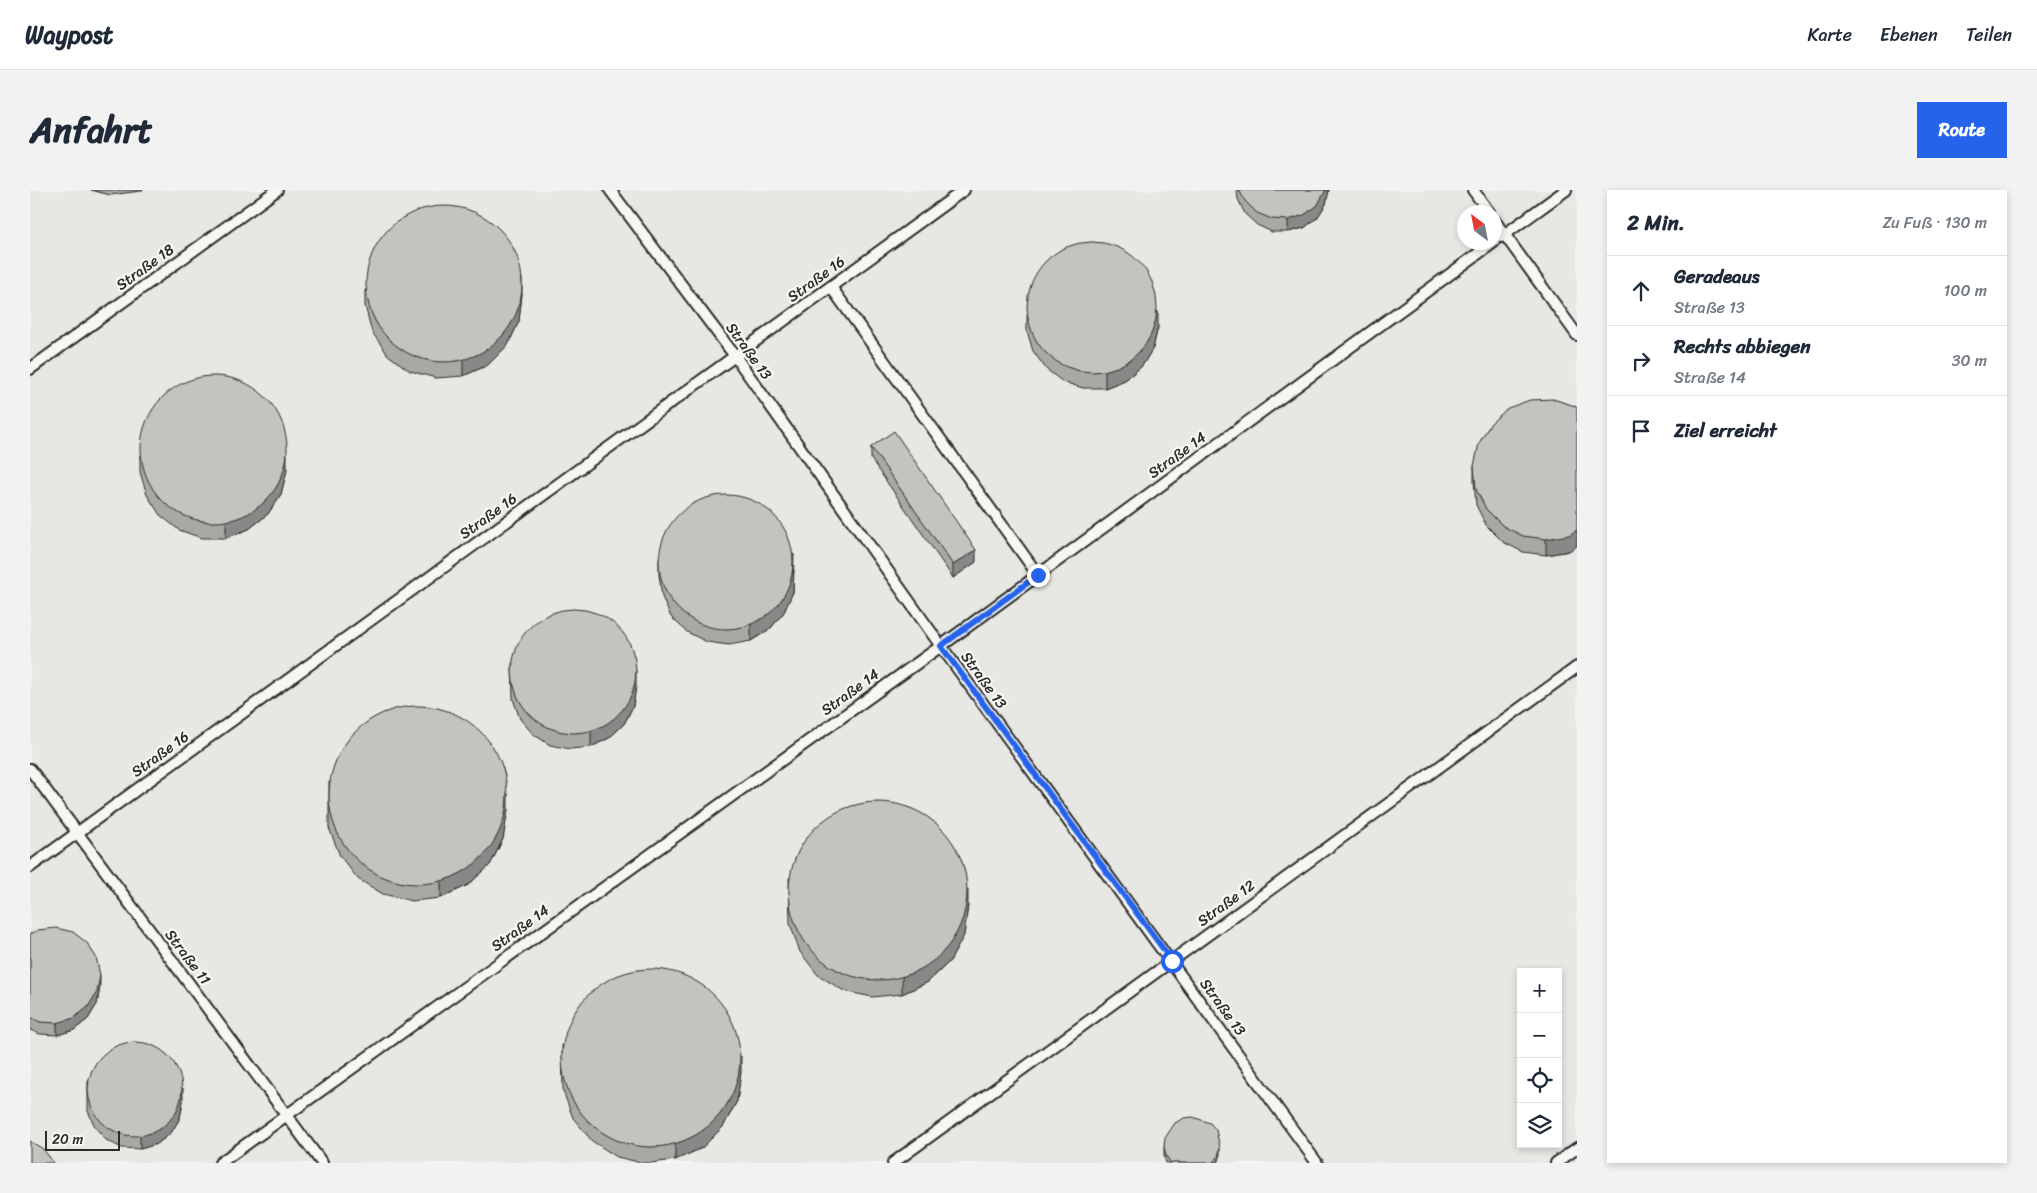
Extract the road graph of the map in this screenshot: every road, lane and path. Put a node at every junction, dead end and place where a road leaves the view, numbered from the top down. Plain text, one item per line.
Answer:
1 (277, 190) edge
2 (610, 190) edge
3 (964, 190) edge
4 (1473, 190) edge
5 (1566, 190) edge
6 (1484, 205) edge
7 (1502, 230) edge
8 (1505, 234) junction
9 (1502, 236) edge
10 (1483, 250) edge
11 (831, 287) junction
12 (1577, 335) edge
13 (735, 356) junction
14 (30, 369) edge
15 (1038, 575) junction
16 (941, 646) junction
17 (1577, 667) edge
18 (30, 769) edge
19 (76, 833) junction
20 (30, 867) edge
21 (1172, 961) junction
22 (286, 1115) junction
23 (1577, 1148) edge
24 (220, 1163) edge
25 (322, 1163) edge
26 (892, 1163) edge
27 (1318, 1163) edge
28 (1556, 1163) edge

1 - 14 lane, Straße 18
2 - 13 lane, Straße 13
3 - 11 lane, Straße 16
4 - 6 lane
5 - 8 lane, Straße 14
7 - 8 lane
8 - 9 lane, Straße 14
8 - 12 lane
10 - 15 lane, Straße 14
11 - 13 lane, Straße 16
11 - 15 lane
13 - 16 lane, Straße 13
13 - 19 lane, Straße 16
15 - 16 lane, Straße 14
16 - 21 lane, Straße 13
16 - 22 lane, Straße 14
17 - 21 lane, Straße 12
18 - 19 lane, Straße 11
19 - 20 lane, Straße 16
19 - 22 lane, Straße 11
21 - 26 lane, Straße 12
21 - 27 lane, Straße 13
22 - 24 lane, Straße 14
22 - 25 lane, Straße 11
23 - 28 lane

